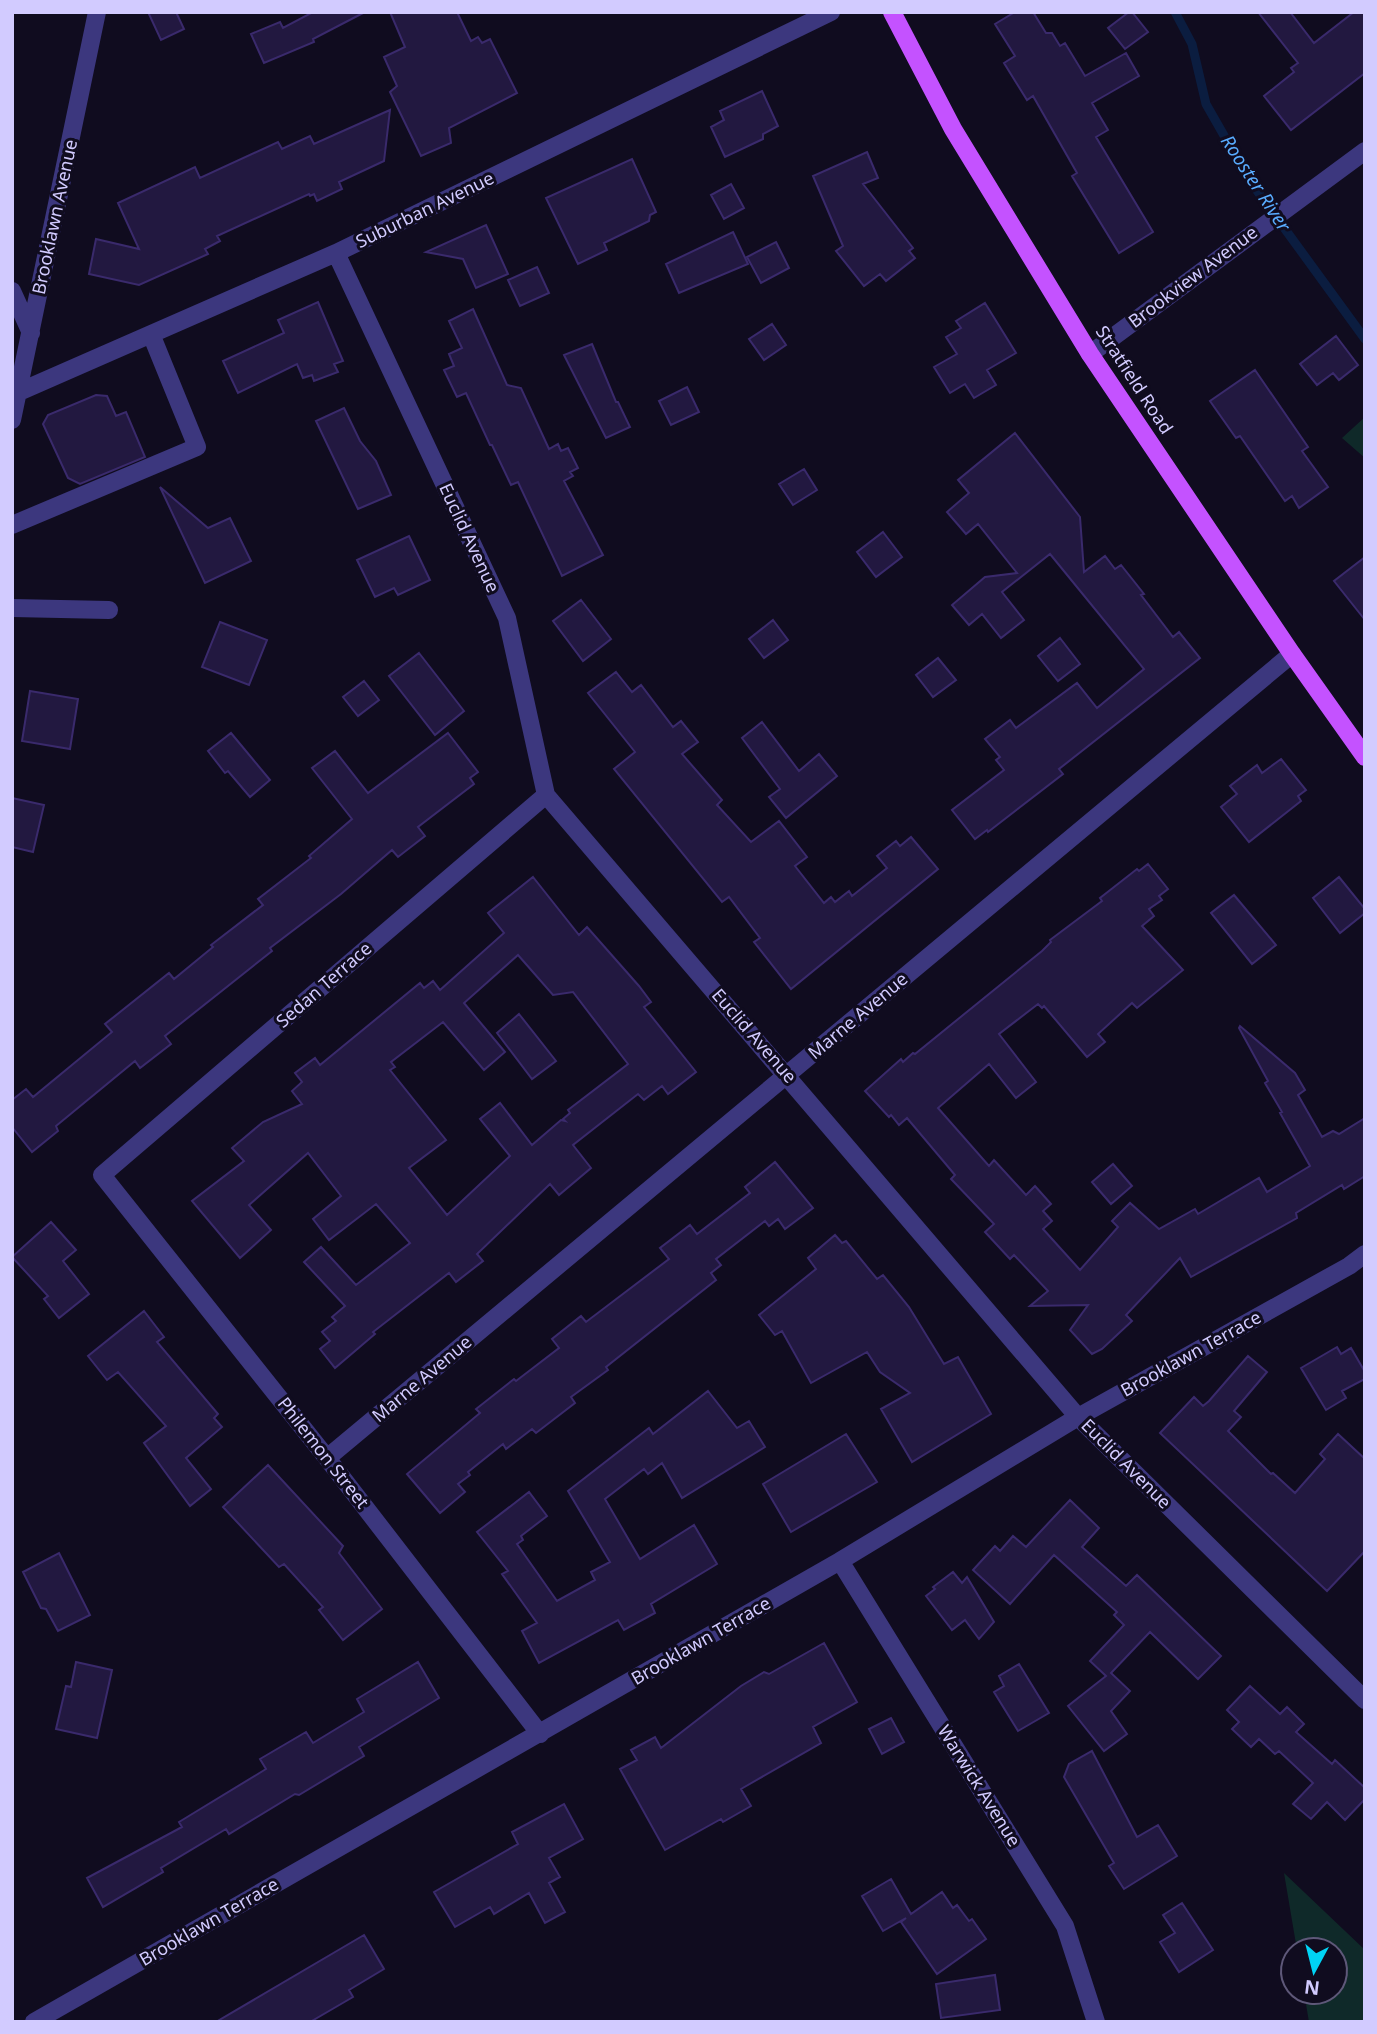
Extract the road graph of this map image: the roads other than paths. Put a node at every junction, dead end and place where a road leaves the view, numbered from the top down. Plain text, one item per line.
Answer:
1 (97, 12) edge
2 (831, 12) edge
3 (892, 12) edge
4 (1365, 150) edge
5 (336, 253) junction
6 (12, 291) edge
7 (31, 333) junction
8 (151, 334) junction
9 (1090, 354) junction
10 (15, 393) edge
11 (12, 420) edge
12 (12, 525) edge
13 (12, 608) edge
14 (109, 610) dead end
15 (1292, 654) junction
16 (1365, 757) edge
17 (546, 795) junction
18 (788, 1075) junction
19 (102, 1175) joint
20 (1365, 1254) edge
21 (1078, 1417) junction
22 (327, 1458) junction
23 (840, 1561) junction
24 (1365, 1700) edge
25 (540, 1734) junction
26 (34, 2022) edge
27 (1096, 2022) edge

1 - 7 street, Brooklawn Avenue
2 - 5 street, Suburban Avenue
3 - 9 main road, Stratfield Road
4 - 9 street, Brookview Avenue
5 - 8 street, Suburban Avenue
5 - 17 street, Euclid Avenue
6 - 7 street
7 - 10 street, Brooklawn Avenue
8 - 10 street, Suburban Avenue
8 - 12 street
9 - 15 main road, Stratfield Road
10 - 11 street, Brooklawn Avenue
13 - 14 street
15 - 16 main road, Stratfield Road
15 - 18 street, Marne Avenue
17 - 18 street, Euclid Avenue
17 - 19 street, Sedan Terrace
18 - 21 street, Euclid Avenue
18 - 22 street, Marne Avenue
19 - 22 street, Philemon Street
20 - 21 street, Brooklawn Terrace
21 - 23 street, Brooklawn Terrace
21 - 24 street, Euclid Avenue
22 - 25 street, Philemon Street
23 - 25 street, Brooklawn Terrace
23 - 27 street, Warwick Avenue
25 - 26 street, Brooklawn Terrace

